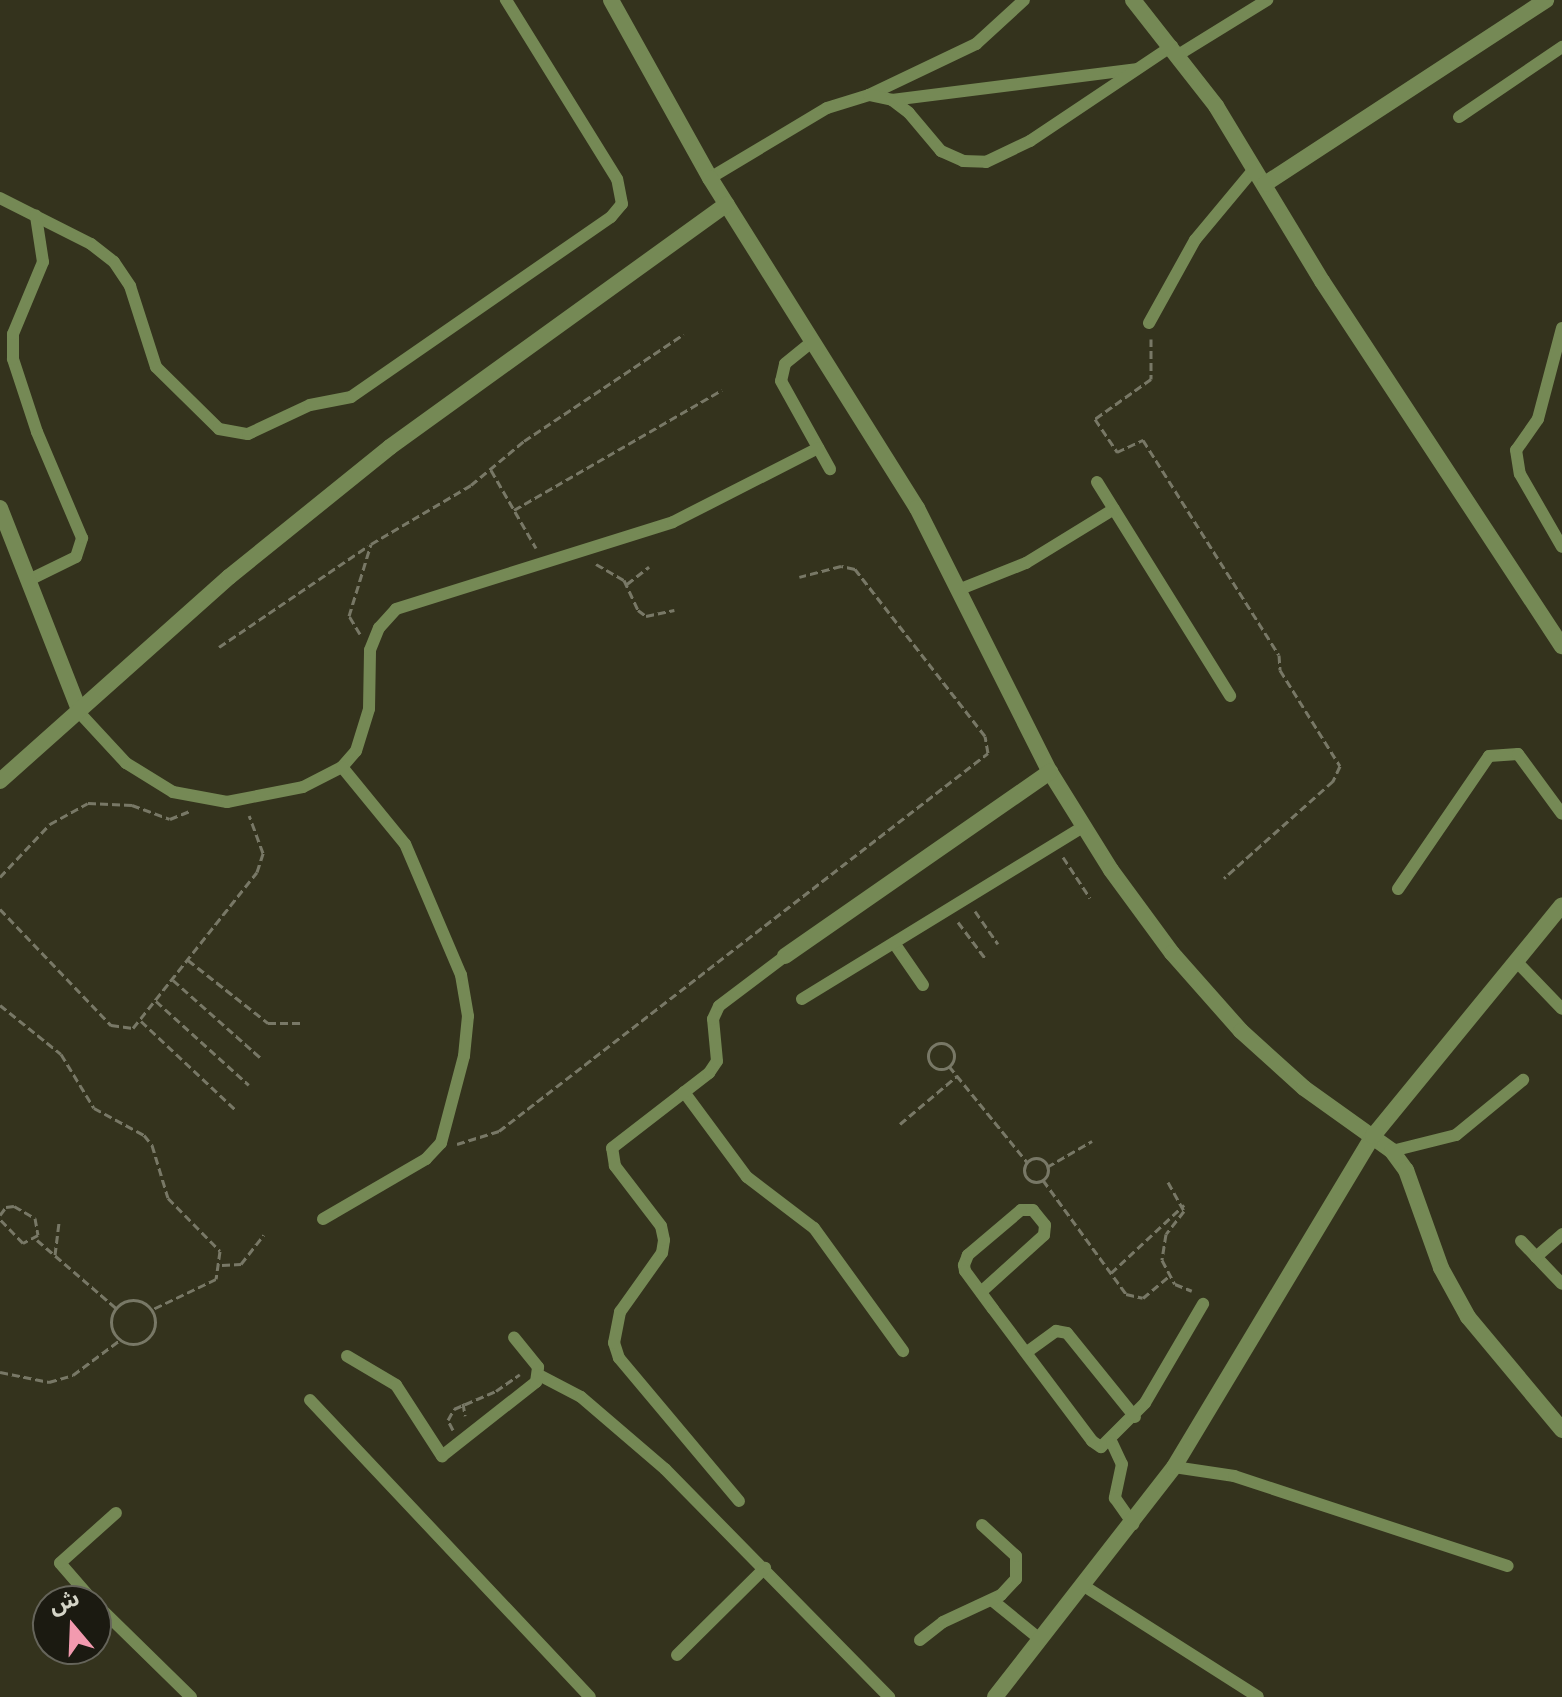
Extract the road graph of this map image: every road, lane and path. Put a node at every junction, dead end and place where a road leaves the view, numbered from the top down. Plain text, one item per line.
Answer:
1 (506, 0) edge
2 (611, 0) edge
3 (1024, 0) edge
4 (1133, 0) edge
5 (1267, 0) edge
6 (1546, 0) edge
7 (1562, 47) edge
8 (1175, 51) junction
9 (1139, 68) junction
10 (869, 95) junction
11 (892, 100) junction
12 (1459, 117) dead end
13 (1255, 168) junction
14 (710, 178) junction
15 (1265, 184) junction
16 (0, 198) edge
17 (727, 204) junction
18 (36, 216) junction
19 (63, 231) junction
20 (44, 245) junction
21 (1149, 323) joint
22 (1562, 328) edge
23 (684, 334) dead end
24 (813, 341) junction
25 (722, 390) dead end
26 (818, 448) junction
27 (830, 469) dead end
28 (491, 470) junction
29 (1097, 482) dead end
30 (0, 508) edge
31 (1114, 509) junction
32 (514, 510) junction
33 (371, 544) junction
34 (1562, 547) edge
35 (578, 556) junction
36 (545, 566) junction
37 (649, 567) dead end
38 (799, 577) dead end
39 (29, 580) junction
40 (627, 584) junction
41 (958, 590) junction
42 (674, 610) dead end
43 (374, 641) junction
44 (1562, 646) edge
45 (219, 647) dead end
46 (1230, 696) dead end
47 (77, 708) junction
48 (342, 767) junction
49 (1050, 772) junction
50 (0, 781) edge
51 (199, 799) junction
52 (242, 801) junction
53 (1562, 814) edge
54 (1084, 826) junction
55 (1054, 844) junction
56 (0, 877) edge
57 (1224, 878) dead end
58 (1398, 889) dead end
59 (970, 896) junction
60 (1090, 898) dead end
61 (1562, 905) edge
62 (0, 909) edge
63 (949, 909) junction
64 (894, 943) junction
65 (998, 944) dead end
66 (785, 956) joint
67 (985, 958) dead end
68 (188, 960) junction
69 (1516, 961) junction
70 (173, 980) junction
71 (923, 985) dead end
72 (802, 999) dead end
73 (156, 1001) junction
74 (0, 1005) edge
75 (1562, 1009) edge
76 (141, 1021) junction
77 (303, 1023) dead end
78 (261, 1058) dead end
79 (949, 1066) junction
80 (957, 1076) junction
81 (1523, 1080) dead end
82 (249, 1085) dead end
83 (684, 1092) junction
84 (237, 1111) dead end
85 (900, 1124) dead end
86 (1373, 1136) junction
87 (1092, 1141) dead end
88 (441, 1143) junction
89 (1392, 1151) junction
90 (1027, 1162) junction
91 (1047, 1167) junction
92 (1043, 1180) junction
93 (1168, 1182) dead end
94 (1184, 1205) junction
95 (0, 1217) edge
96 (323, 1219) dead end
97 (59, 1220) dead end
98 (1562, 1234) edge
99 (264, 1235) dead end
100 (36, 1239) junction
101 (1521, 1241) dead end
102 (55, 1255) junction
103 (1536, 1257) junction
104 (222, 1265) junction
105 (1111, 1273) junction
106 (1169, 1276) junction
107 (1562, 1284) edge
108 (981, 1292) junction
109 (1203, 1304) joint
110 (116, 1308) junction
111 (151, 1310) junction
112 (514, 1337) dead end
113 (120, 1340) junction
114 (903, 1351) dead end
115 (1027, 1352) junction
116 (347, 1356) dead end
117 (0, 1372) edge
118 (539, 1375) junction
119 (310, 1400) dead end
120 (1135, 1417) junction
121 (1562, 1430) edge
122 (1112, 1443) junction
123 (455, 1448) junction
124 (1174, 1467) junction
125 (739, 1501) dead end
126 (116, 1513) dead end
127 (1133, 1524) junction
128 (982, 1525) dead end
129 (1508, 1566) dead end
130 (765, 1568) junction
131 (80, 1585) edge
132 (1084, 1586) junction
133 (993, 1601) junction
134 (112, 1619) edge
135 (920, 1640) dead end
136 (1041, 1640) junction
137 (677, 1655) dead end
138 (191, 1697) edge
139 (590, 1697) edge
140 (889, 1697) edge
141 (995, 1697) edge
142 (1258, 1697) edge

1 - 19 lane
2 - 14 street
3 - 10 lane
4 - 8 street
5 - 8 lane
6 - 15 street
7 - 12 lane
8 - 9 lane
8 - 13 street
9 - 11 lane
9 - 11 lane
10 - 11 lane
10 - 14 lane
13 - 15 street
13 - 21 lane
14 - 17 street
15 - 44 street
16 - 18 lane
17 - 24 street
17 - 47 street
18 - 19 lane
18 - 20 lane
19 - 20 lane
20 - 39 lane
21 - 57 path
22 - 34 lane
23 - 28 path
24 - 26 lane
24 - 41 street
25 - 32 path
26 - 27 lane
26 - 35 lane
28 - 32 path
28 - 33 path
29 - 31 lane
30 - 39 street
31 - 41 lane
31 - 46 lane
32 - 36 path
33 - 43 path
33 - 45 path
35 - 36 lane
35 - 40 path
36 - 43 lane
37 - 40 path
38 - 88 path
39 - 47 street
40 - 42 path
41 - 49 street
43 - 48 lane
47 - 50 street
47 - 51 lane
48 - 52 lane
48 - 88 lane
49 - 54 street
49 - 66 street
51 - 52 lane
51 - 56 path
52 - 68 path
53 - 58 lane
54 - 55 lane
54 - 86 street
55 - 59 lane
55 - 60 path
59 - 63 lane
59 - 65 path
61 - 69 street
62 - 76 path
63 - 64 lane
63 - 67 path
64 - 71 lane
64 - 72 lane
66 - 83 lane
68 - 70 path
68 - 77 path
69 - 75 lane
69 - 86 street
70 - 73 path
70 - 78 path
73 - 76 path
73 - 82 path
74 - 104 path
76 - 84 path
79 - 79 path
79 - 80 path
80 - 85 path
80 - 90 path
81 - 89 lane
83 - 114 lane
83 - 125 lane
86 - 89 street
86 - 124 street
87 - 91 path
88 - 96 lane
89 - 121 street
90 - 91 path
90 - 92 path
91 - 92 path
92 - 105 path
93 - 94 path
94 - 105 path
94 - 106 path
95 - 100 path
95 - 100 path
97 - 102 path
98 - 103 lane
99 - 104 path
100 - 102 path
101 - 103 lane
102 - 110 path
103 - 107 lane
104 - 111 path
105 - 106 path
106 - 109 path
108 - 108 lane
108 - 115 lane
109 - 120 lane
110 - 111 path
110 - 113 path
111 - 113 path
112 - 118 lane
113 - 117 path
115 - 120 lane
115 - 122 lane
116 - 123 lane
118 - 123 lane
118 - 123 path
118 - 130 lane
119 - 139 lane
120 - 122 lane
122 - 127 lane
124 - 127 street
124 - 129 lane
126 - 131 lane
127 - 132 street
128 - 133 lane
130 - 137 lane
130 - 140 lane
132 - 136 street
132 - 142 lane
133 - 135 lane
133 - 136 lane
134 - 138 lane
136 - 141 street

